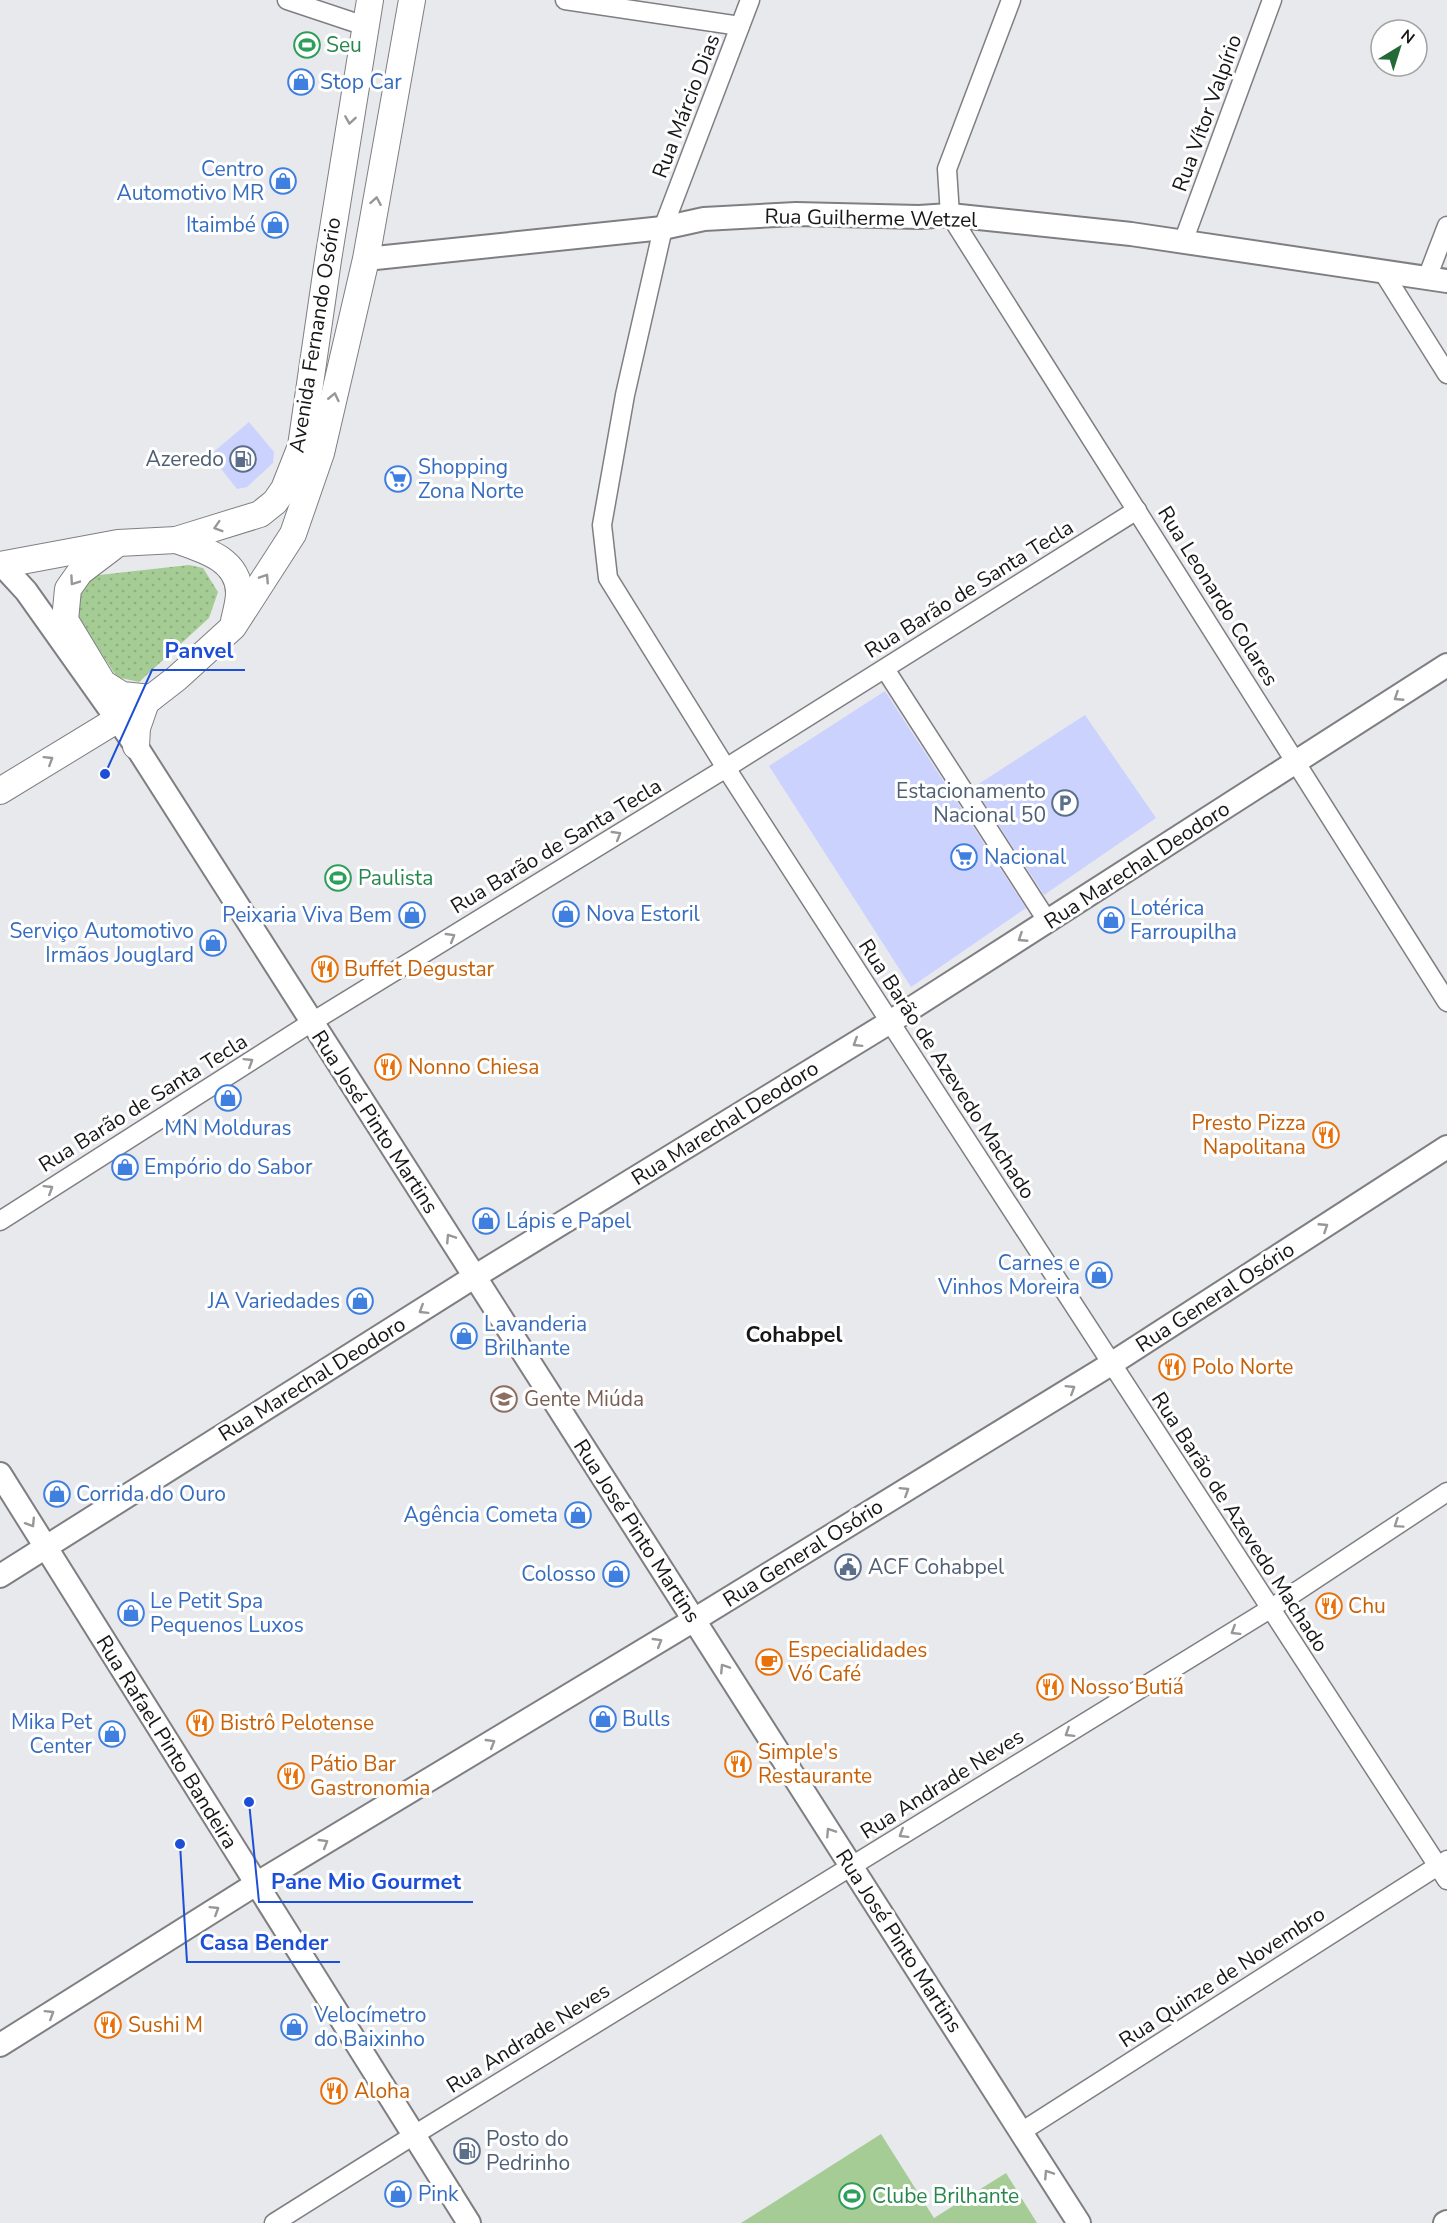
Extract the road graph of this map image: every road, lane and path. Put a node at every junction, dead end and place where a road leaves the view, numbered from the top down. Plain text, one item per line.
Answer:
1 (287, 0) edge
2 (370, 0) edge
3 (412, 0) edge
4 (565, 0) edge
5 (750, 0) edge
6 (1011, 0) edge
7 (1272, 0) edge
8 (365, 26) junction
9 (740, 26) junction
10 (950, 215) junction
11 (1447, 226) edge
12 (663, 228) junction
13 (1183, 242) junction
14 (366, 259) junction
15 (1383, 272) junction
16 (1437, 280) edge
17 (1447, 374) edge
18 (1137, 510) junction
19 (176, 540) junction
20 (118, 543) junction
21 (1, 565) edge
22 (233, 627) junction
23 (1447, 665) edge
24 (885, 669) junction
25 (149, 700) junction
26 (117, 719) junction
27 (136, 746) junction
28 (1296, 763) junction
29 (726, 768) junction
30 (0, 791) edge
31 (1047, 922) junction
32 (1447, 1002) edge
33 (312, 1022) junction
34 (890, 1022) junction
35 (1447, 1148) edge
36 (0, 1221) edge
37 (474, 1277) junction
38 (1111, 1364) junction
39 (0, 1474) edge
40 (1447, 1492) edge
41 (46, 1547) junction
42 (0, 1576) edge
43 (1270, 1609) junction
44 (694, 1620) junction
45 (851, 1866) junction
46 (1444, 1869) edge
47 (256, 1884) junction
48 (0, 2045) edge
49 (1021, 2132) junction
50 (414, 2135) junction
51 (274, 2223) edge
52 (469, 2223) edge
53 (1079, 2223) edge

1 - 8 street
2 - 8 main road, Avenida Fernando Osório
14 -> 3 main road, Avenida Fernando Osório
4 - 9 street
5 - 9 street, Rua Márcio Dias
6 - 10 street
7 - 13 street, Rua Vítor Valpírio
8 -> 19 main road, Avenida Fernando Osório
9 - 12 street, Rua Márcio Dias
10 - 12 street, Rua Guilherme Wetzel
10 - 13 street, Rua Guilherme Wetzel
10 - 18 street, Rua Leonardo Colares
11 - 16 street
12 - 14 street, Rua Guilherme Wetzel
12 - 29 street, Rua Barão de Azevedo Machado
13 - 15 street, Rua Guilherme Wetzel
22 -> 14 main road, Avenida Fernando Osório
15 - 16 street, Rua Guilherme Wetzel
15 - 17 street
18 - 24 street, Rua Barão de Santa Tecla
18 - 28 street, Rua Leonardo Colares
19 - 20 main road, Avenida Fernando Osório
19 - 22 main road
20 - 21 main road, Avenida Fernando Osório
20 -> 25 main road
21 - 26 street, Rua José Pinto Martins
22 - 25 main road
23 -> 28 street, Rua Marechal Deodoro
24 - 29 street, Rua Barão de Santa Tecla
24 - 31 street
25 - 26 main road
25 - 27 main road
26 - 27 street, Rua José Pinto Martins
30 -> 26 main road
27 - 33 street, Rua José Pinto Martins
28 - 31 street, Rua Marechal Deodoro
28 - 32 street, Rua Leonardo Colares
33 -> 29 street, Rua Barão de Santa Tecla
29 - 34 street, Rua Barão de Azevedo Machado
31 -> 34 street, Rua Marechal Deodoro
36 -> 33 street, Rua Barão de Santa Tecla
37 -> 33 street, Rua José Pinto Martins
34 -> 37 street, Rua Marechal Deodoro
34 - 38 street, Rua Barão de Azevedo Machado
38 -> 35 street, Rua General Osório
37 -> 41 street, Rua Marechal Deodoro
37 - 44 street, Rua José Pinto Martins
38 - 43 street, Rua Barão de Azevedo Machado
44 -> 38 street, Rua General Osório
39 -> 41 street, Rua Rafael Pinto Bandeira
40 -> 43 street, Rua Andrade Neves
41 - 42 street, Rua Marechal Deodoro
41 - 47 street, Rua Rafael Pinto Bandeira
43 -> 45 street, Rua Andrade Neves
43 - 46 street, Rua Barão de Azevedo Machado
45 -> 44 street, Rua José Pinto Martins
47 -> 44 street, Rua General Osório
45 - 49 street, Rua José Pinto Martins
45 - 50 street, Rua Andrade Neves
46 - 49 street, Rua Quinze de Novembro
48 -> 47 street, Rua General Osório
47 - 50 street, Rua Rafael Pinto Bandeira
53 -> 49 street, Rua José Pinto Martins
50 - 51 street, Rua Andrade Neves
50 - 52 street, Rua Rafael Pinto Bandeira

